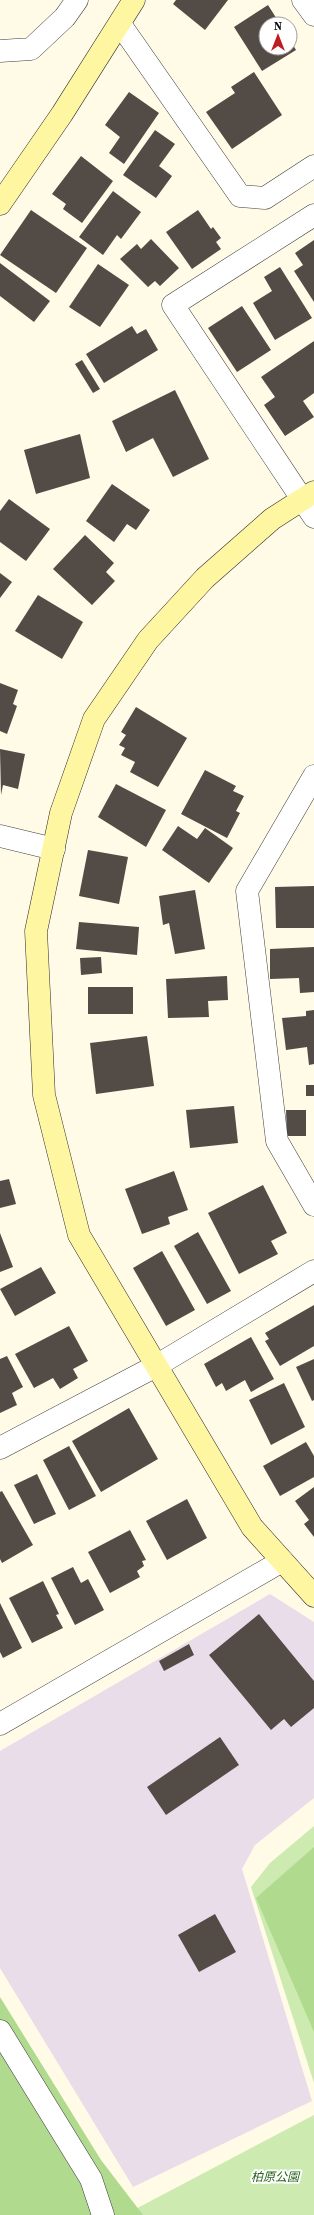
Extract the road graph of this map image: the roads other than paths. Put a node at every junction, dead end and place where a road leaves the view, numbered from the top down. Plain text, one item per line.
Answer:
1 (77, 0) edge
2 (134, 0) edge
3 (303, 0) edge
4 (314, 15) edge
5 (120, 24) junction
6 (0, 51) edge
7 (314, 166) edge
8 (0, 204) edge
9 (314, 215) edge
10 (310, 502) edge
11 (314, 776) edge
12 (0, 836) edge
13 (54, 849) junction
14 (314, 1205) edge
15 (314, 1270) edge
16 (156, 1366) junction
17 (0, 1448) edge
18 (282, 1561) junction
19 (314, 1596) edge
20 (0, 1724) edge
21 (0, 2031) edge
22 (102, 2215) edge

1 - 6 street
2 - 5 street
3 - 4 street
5 - 7 street
5 - 8 street
9 - 10 street
10 - 13 street
11 - 14 street
12 - 13 street
13 - 16 street
15 - 16 street
16 - 17 street
16 - 18 street
18 - 19 street
18 - 20 street
21 - 22 street

